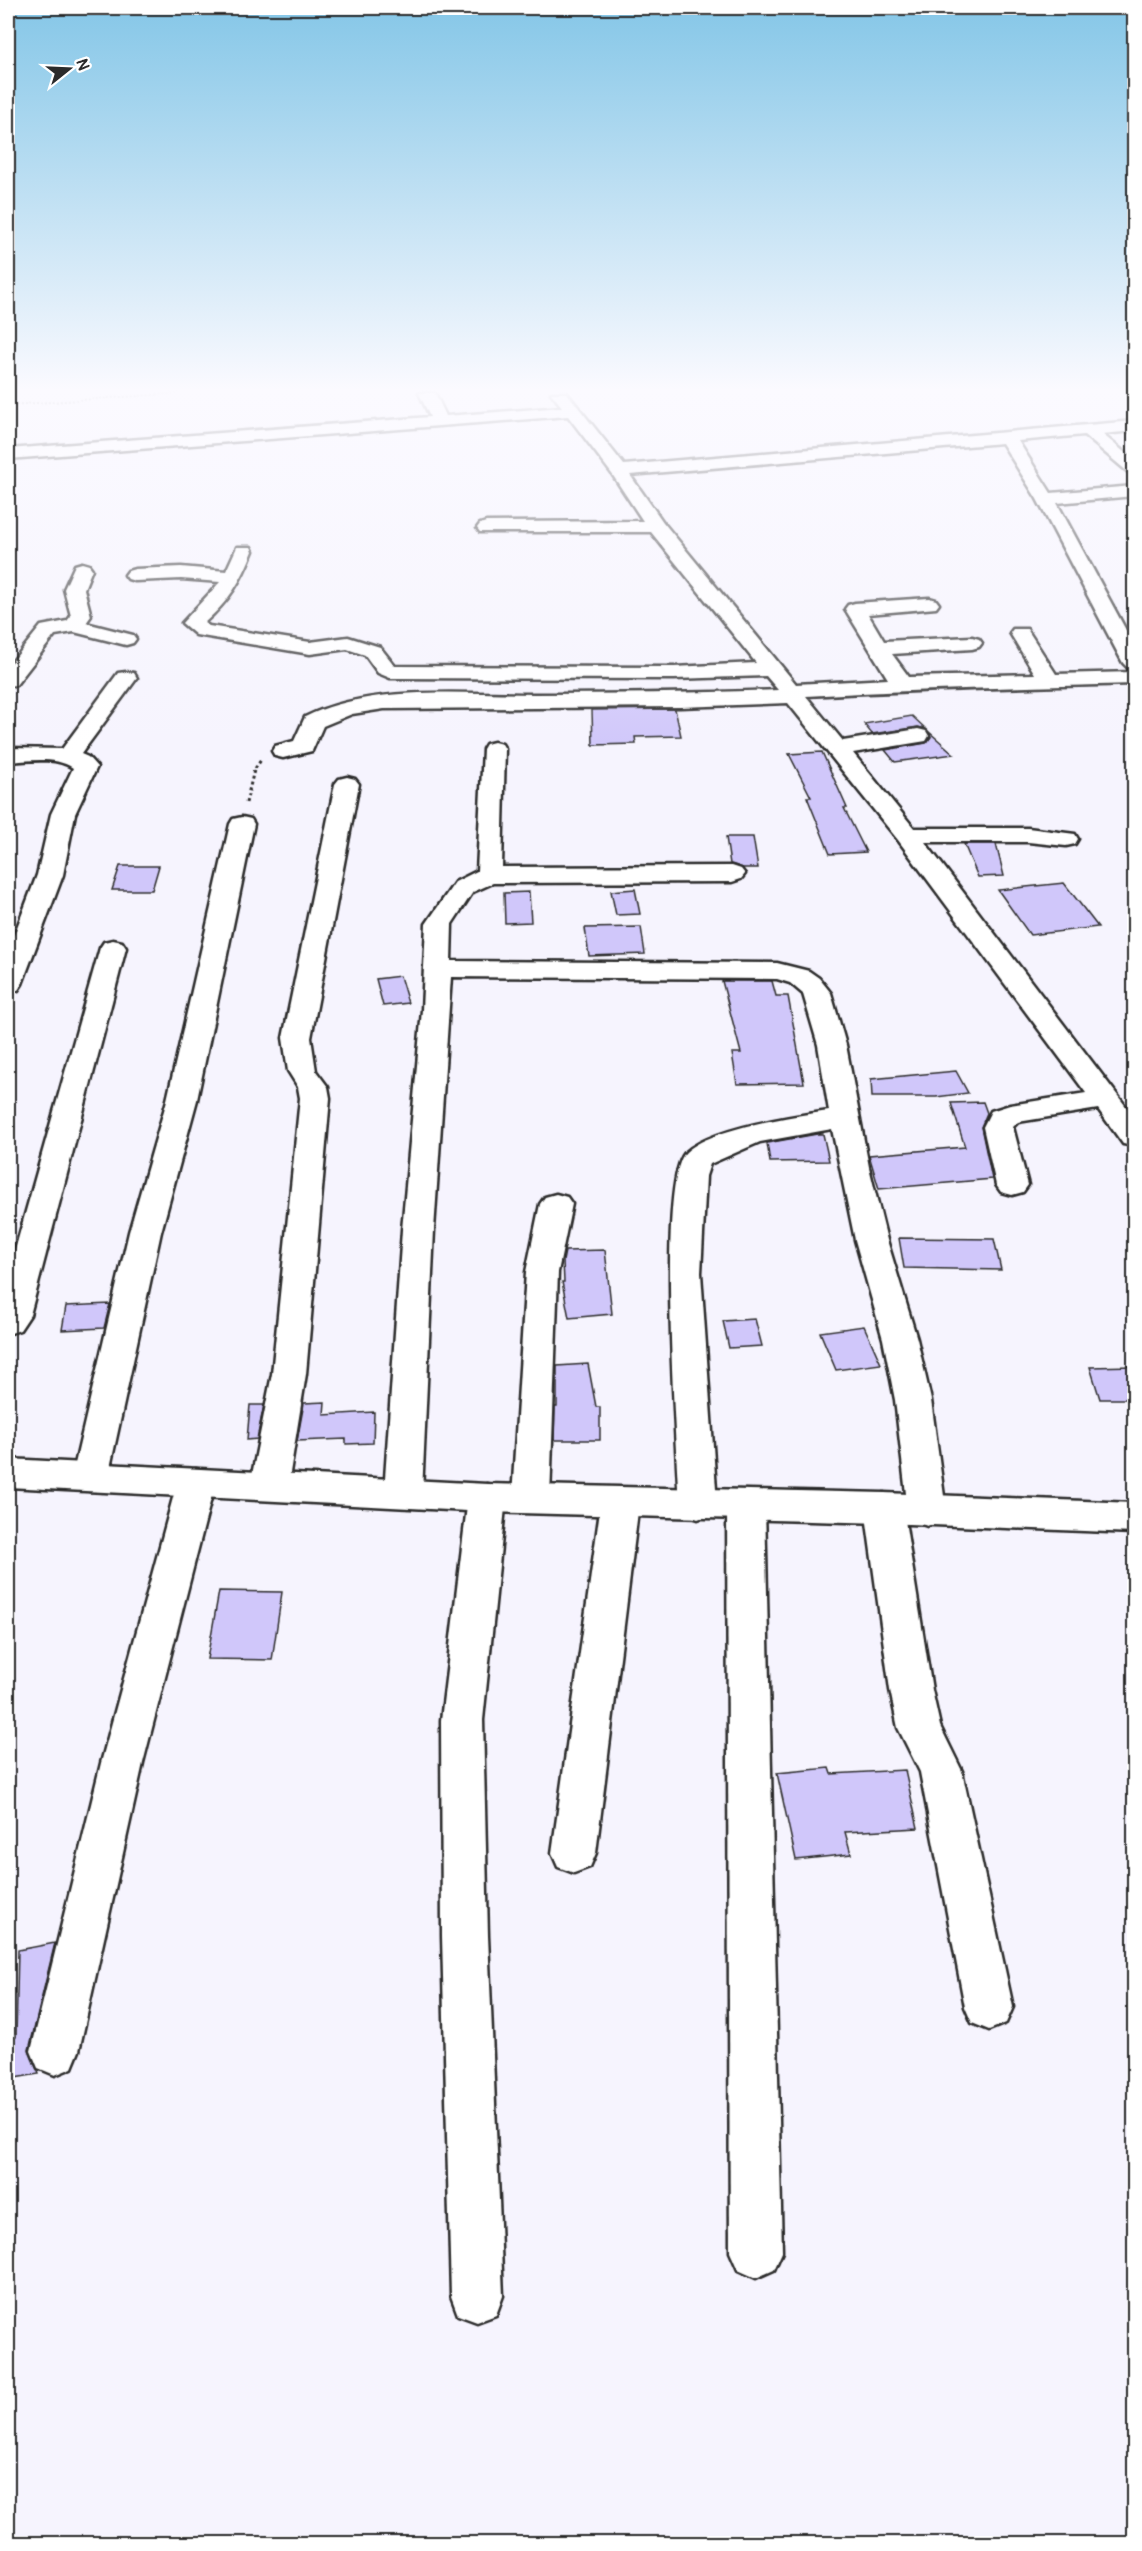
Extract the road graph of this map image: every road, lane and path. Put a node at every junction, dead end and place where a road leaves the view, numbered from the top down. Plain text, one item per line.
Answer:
1 (647, 512) edge
2 (1053, 512) edge
3 (656, 526) junction
4 (486, 528) dead end
5 (244, 551) dead end
6 (82, 569) dead end
7 (135, 575) dead end
8 (234, 577) junction
9 (929, 604) dead end
10 (1134, 618) edge
11 (1110, 619) junction
12 (74, 626) junction
13 (1020, 633) dead end
14 (126, 639) dead end
15 (972, 643) dead end
16 (879, 648) junction
17 (1134, 663) edge
18 (771, 669) junction
19 (126, 678) dead end
20 (1134, 678) edge
21 (8, 680) edge
22 (1051, 682) junction
23 (903, 684) junction
24 (792, 694) junction
25 (918, 736) dead end
26 (494, 749) dead end
27 (837, 749) junction
28 (283, 751) joint
29 (8, 755) edge
30 (67, 757) junction
31 (346, 784) dead end
32 (242, 824) joint
33 (907, 835) junction
34 (1066, 839) dead end
35 (732, 874) dead end
36 (489, 875) junction
37 (113, 948) dead end
38 (437, 969) junction
39 (8, 984) edge
40 (1106, 1099) junction
41 (844, 1118) junction
42 (1134, 1137) edge
43 (1012, 1185) dead end
44 (556, 1204) dead end
45 (8, 1322) edge
46 (8, 1473) edge
47 (90, 1477) junction
48 (196, 1483) junction
49 (269, 1485) junction
50 (403, 1493) junction
51 (487, 1498) junction
52 (531, 1498) junction
53 (620, 1503) junction
54 (698, 1504) junction
55 (746, 1506) junction
56 (884, 1508) junction
57 (927, 1511) junction
58 (1134, 1518) edge
59 (574, 1853) dead end
60 (989, 2007) dead end
61 (55, 2052) dead end
62 (756, 2252) dead end
63 (477, 2296) dead end

1 - 3 street
2 - 11 street
3 - 4 street
3 - 18 street
5 - 8 street
6 - 12 street
7 - 8 street
8 - 18 street
9 - 16 street
10 - 11 street
11 - 17 street
12 - 14 street
12 - 21 street
13 - 22 street
15 - 16 street
16 - 23 street
18 - 24 street
19 - 30 street
20 - 22 street
22 - 23 street
23 - 24 street
24 - 27 street
24 - 28 street
25 - 27 street
26 - 36 street
27 - 33 street
28 - 32 path
29 - 30 street
30 - 39 street
31 - 49 street
32 - 47 street
33 - 34 street
33 - 40 street
35 - 36 street
36 - 38 street
37 - 45 street
38 - 41 street
38 - 50 street
40 - 42 street
40 - 43 street
41 - 54 street
41 - 57 street
44 - 52 street
46 - 47 street
47 - 48 street
48 - 49 street
48 - 61 street
49 - 50 street
50 - 51 street
51 - 52 street
51 - 63 street
52 - 53 street
53 - 54 street
53 - 59 street
54 - 55 street
55 - 56 street
55 - 62 street
56 - 57 street
56 - 60 street
57 - 58 street

